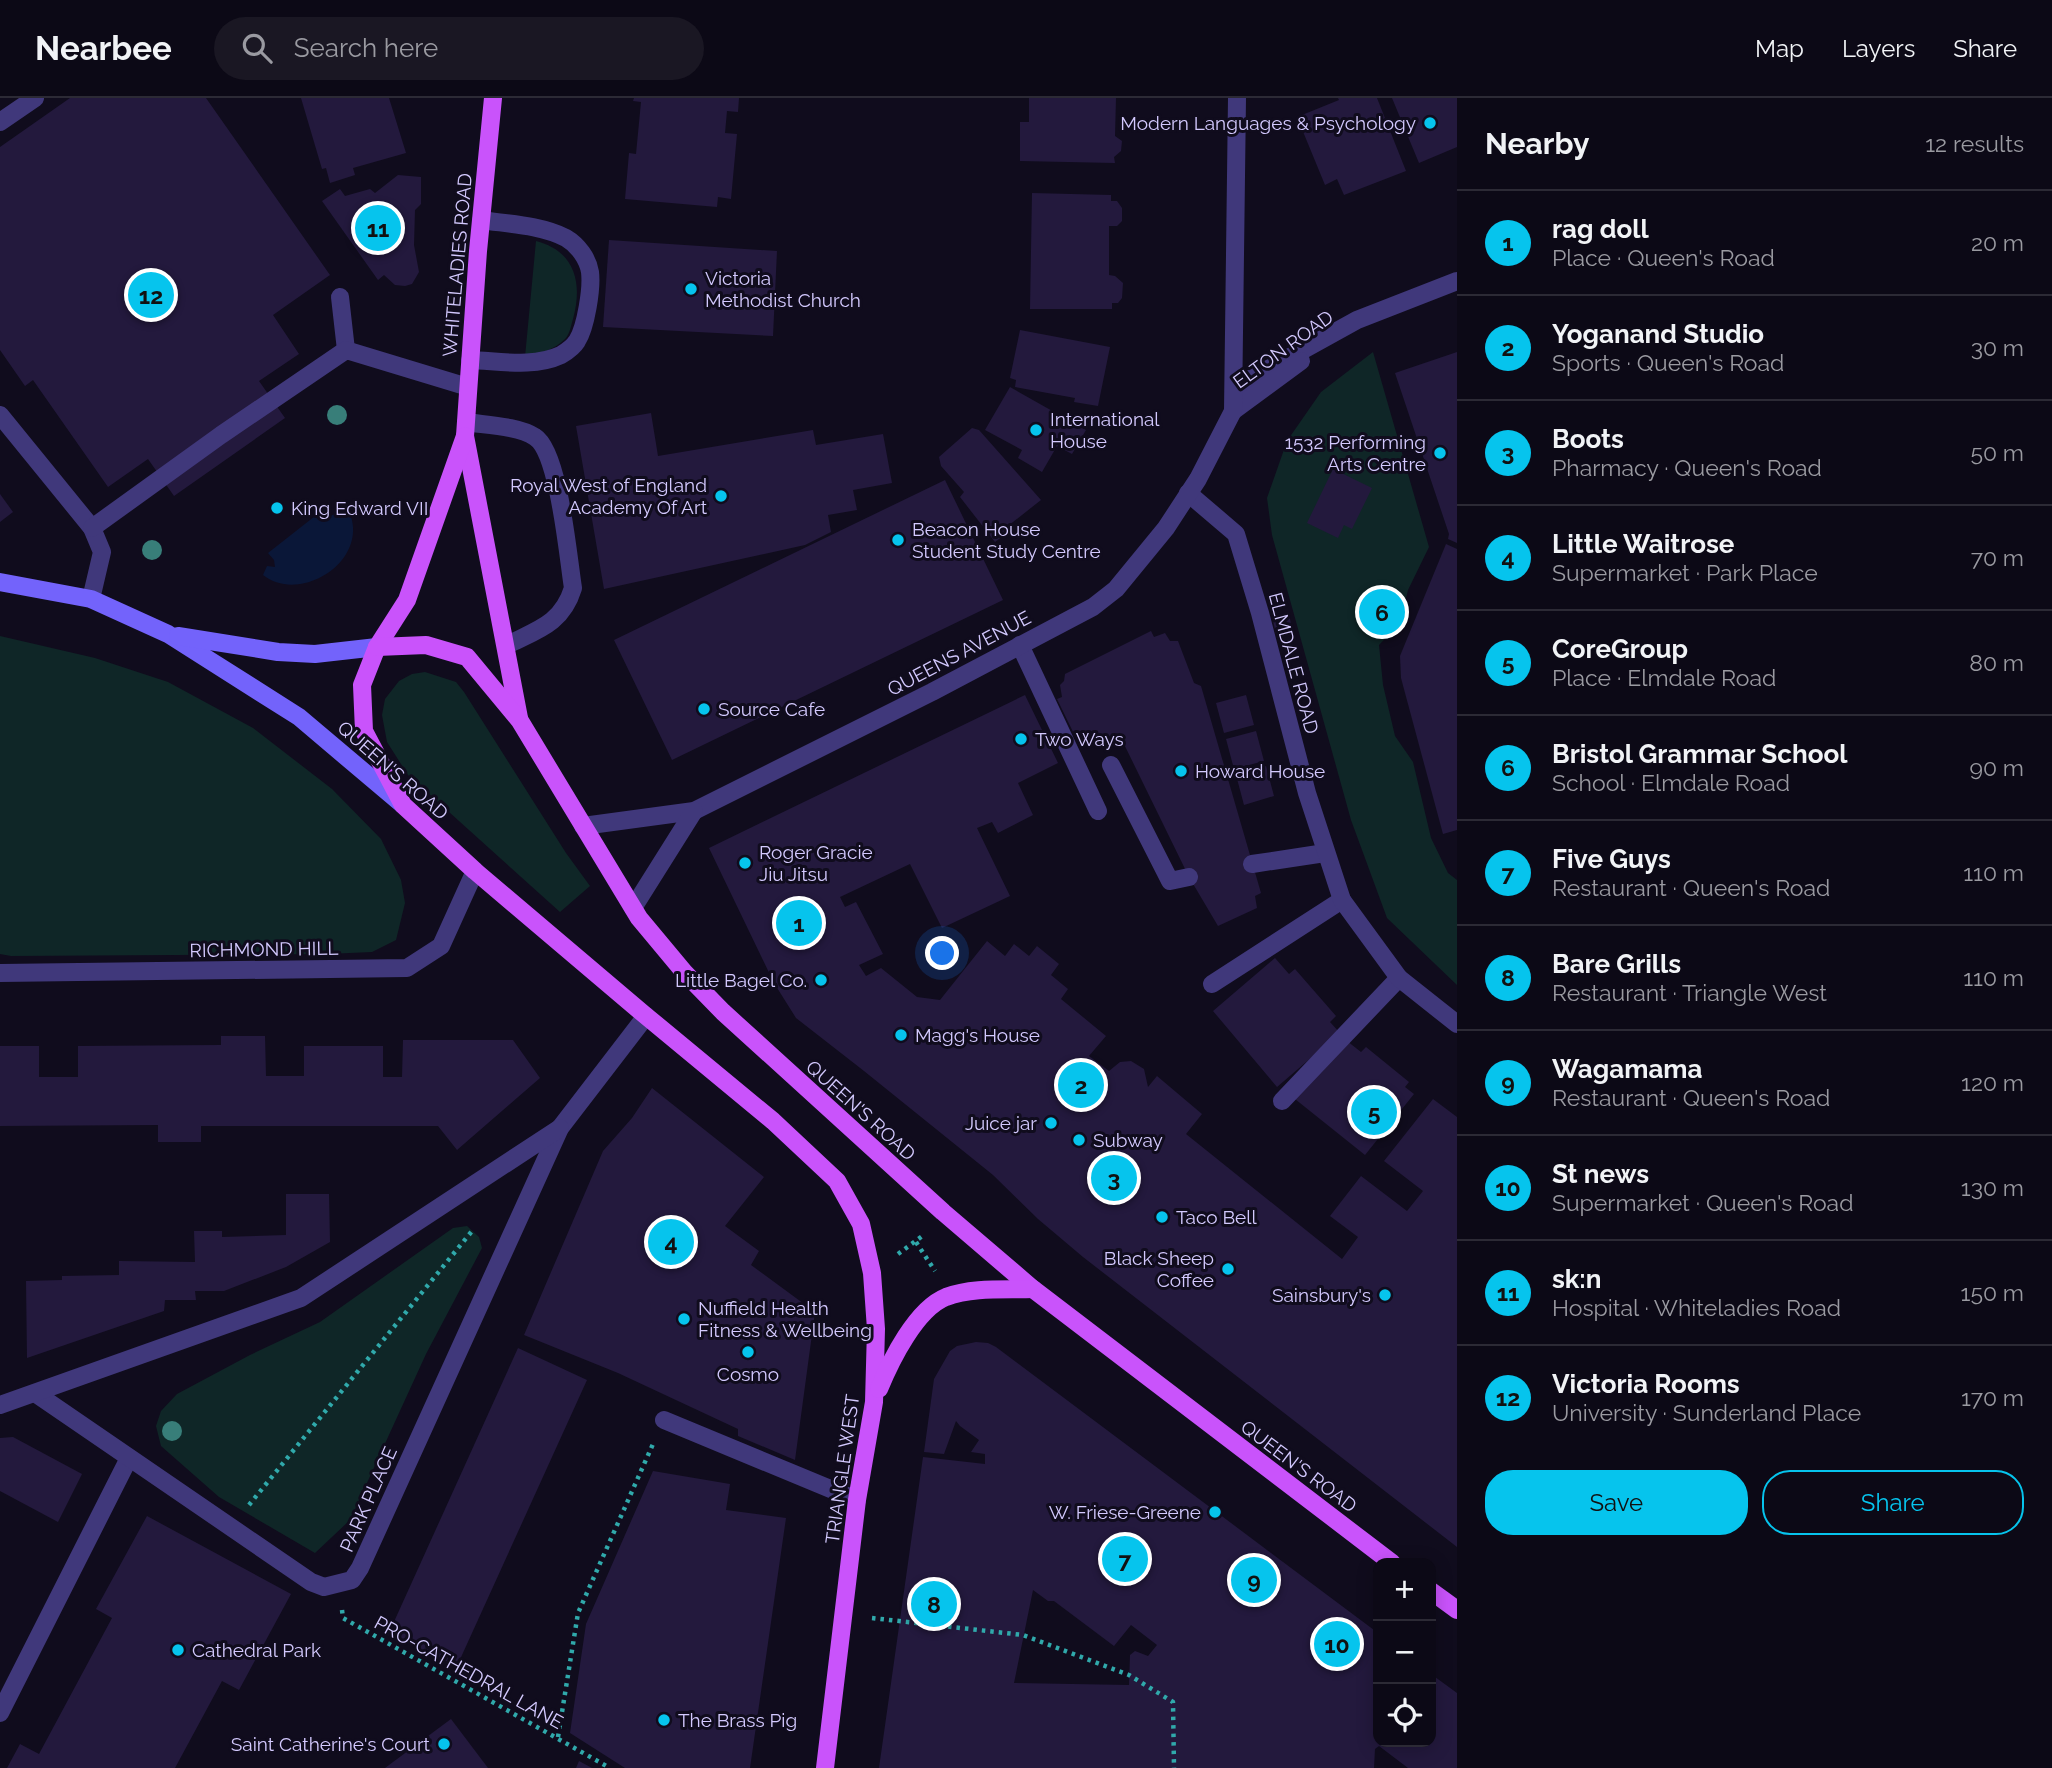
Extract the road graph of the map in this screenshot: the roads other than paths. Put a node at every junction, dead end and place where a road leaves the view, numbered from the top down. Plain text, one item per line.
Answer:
1 (35, 98) edge
2 (493, 98) edge
3 (1237, 98) edge
4 (0, 122) edge
5 (481, 220) junction
6 (1457, 281) edge
7 (340, 298) dead end
8 (1357, 320) junction
9 (346, 349) junction
10 (470, 359) junction
11 (468, 387) junction
12 (1234, 388) junction
13 (1233, 411) junction
14 (0, 415) edge
15 (465, 429) junction
16 (1193, 486) junction
17 (92, 528) junction
18 (0, 582) edge
19 (91, 599) junction
20 (168, 634) junction
21 (507, 645) junction
22 (1020, 645) junction
23 (377, 647) junction
24 (520, 721) junction
25 (1111, 765) dead end
26 (403, 805) junction
27 (694, 811) junction
28 (1098, 811) dead end
29 (583, 825) junction
30 (1325, 853) junction
31 (1252, 864) dead end
32 (475, 871) junction
33 (1189, 877) dead end
34 (1342, 900) junction
35 (634, 908) junction
36 (0, 974) edge
37 (1399, 978) junction
38 (1212, 984) dead end
39 (646, 1016) junction
40 (1457, 1024) edge
41 (1282, 1101) dead end
42 (560, 1128) junction
43 (836, 1181) joint
44 (1033, 1290) junction
45 (35, 1393) junction
46 (874, 1402) junction
47 (0, 1405) edge
48 (663, 1420) road end
49 (129, 1458) junction
50 (857, 1500) junction
51 (1385, 1558) edge
52 (1436, 1595) edge
53 (1457, 1611) edge
54 (0, 1713) edge
55 (825, 1768) edge

1 - 4 street
2 - 5 main road, WHITELADIES ROAD
3 - 12 street
5 - 10 main road, WHITELADIES ROAD
5 - 10 street
6 - 8 street, ELTON ROAD
7 - 9 street
8 - 12 street, ELTON ROAD
8 - 13 street, ELTON ROAD
9 - 11 street
9 - 17 street
10 - 11 main road, WHITELADIES ROAD
11 - 15 main road, WHITELADIES ROAD
12 - 13 street
13 - 16 street
14 - 17 street
15 - 21 main road
15 - 21 street
15 - 23 main road
16 - 22 street, QUEENS AVENUE
16 - 30 street, ELMDALE ROAD
17 - 19 street
18 - 19 main road, QUEEN'S ROAD
19 - 20 main road, QUEEN'S ROAD
20 - 23 main road
20 - 26 main road, QUEEN'S ROAD
21 - 24 main road
22 - 27 street, QUEENS AVENUE
22 - 28 street
23 - 24 main road, QUEEN'S ROAD
23 - 26 main road
24 - 29 main road, QUEEN'S ROAD
25 - 33 street
26 - 32 main road, QUEEN'S ROAD
27 - 29 street
27 - 35 street
29 - 35 main road, QUEEN'S ROAD
30 - 31 street
30 - 34 street, ELMDALE ROAD
32 - 36 street, RICHMOND HILL
32 - 39 main road, QUEEN'S ROAD
34 - 37 street, ELMDALE ROAD
34 - 38 street
35 - 44 main road, QUEEN'S ROAD
37 - 40 street, ELMDALE ROAD
37 - 41 street
39 - 42 street, PARK PLACE
39 - 43 main road, QUEEN'S ROAD
42 - 45 street, PARK PLACE
42 - 49 street, PARK PLACE
43 - 46 main road, TRIANGLE WEST
44 - 46 main road
44 - 51 main road, QUEEN'S ROAD
45 - 47 street, PARK PLACE
45 - 49 street
46 - 50 main road, TRIANGLE WEST
48 - 50 street
49 - 54 street
50 - 55 main road, TRIANGLE WEST
52 - 53 main road

